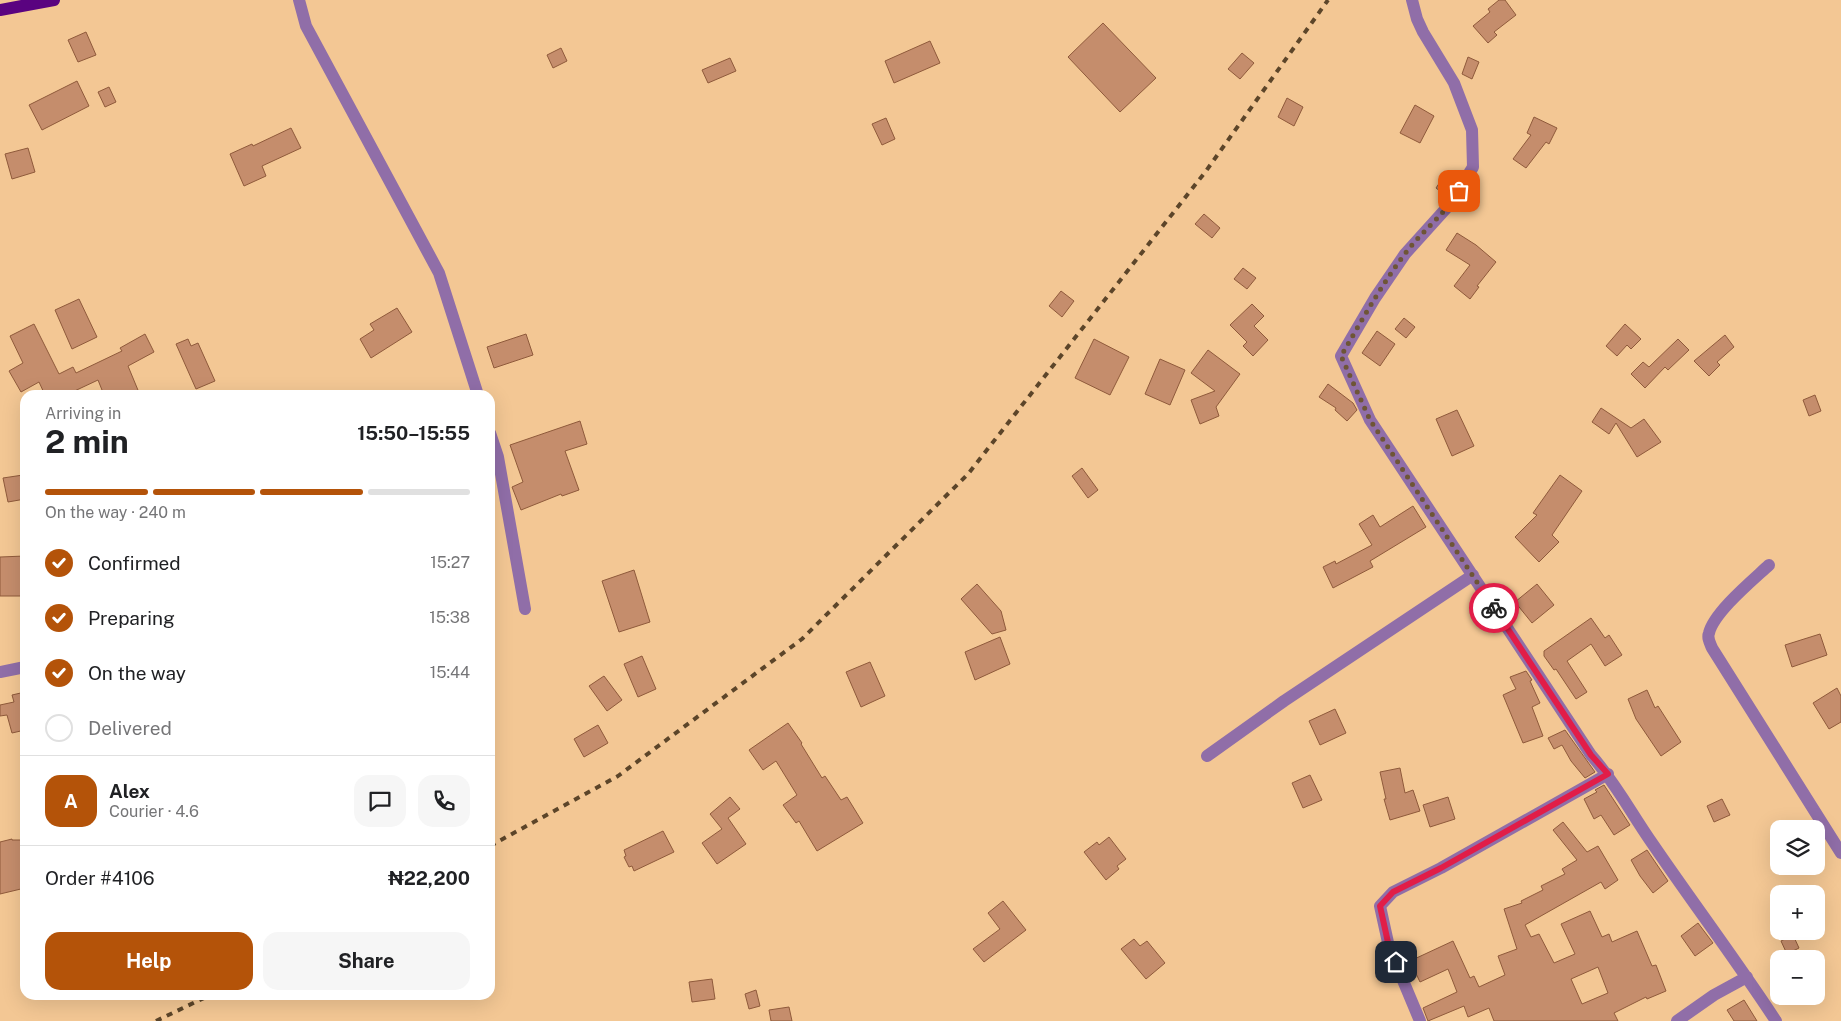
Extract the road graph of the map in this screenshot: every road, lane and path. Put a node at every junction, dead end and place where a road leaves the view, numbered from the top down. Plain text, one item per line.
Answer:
1 (54, 0) edge
2 (299, 0) edge
3 (1412, 0) edge
4 (0, 10) edge
5 (476, 390) edge
6 (495, 466) edge
7 (1769, 564) dead end
8 (1472, 575) junction
9 (525, 609) dead end
10 (20, 668) edge
11 (0, 672) edge
12 (1207, 756) dead end
13 (1608, 774) junction
14 (1841, 854) edge
15 (1747, 978) junction
16 (1420, 1021) edge
17 (1677, 1021) edge
18 (1776, 1021) edge

1 - 4 main road
2 - 5 street
3 - 8 street
6 - 9 street
7 - 14 street
8 - 12 street
8 - 13 street
10 - 11 street
13 - 15 street
13 - 16 street
15 - 17 street
15 - 18 street

